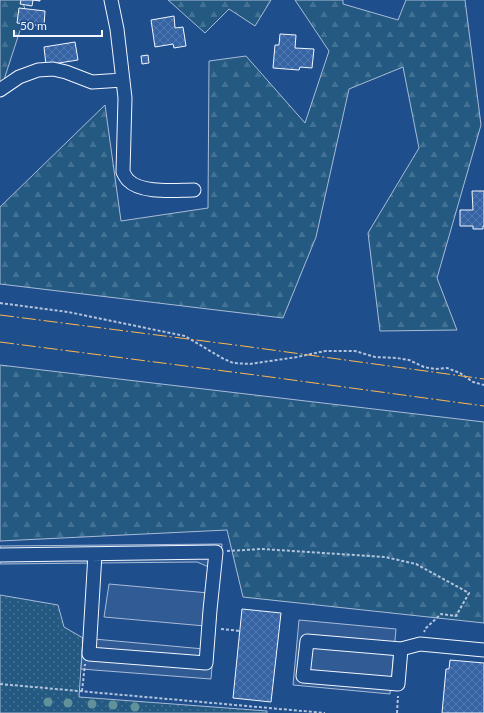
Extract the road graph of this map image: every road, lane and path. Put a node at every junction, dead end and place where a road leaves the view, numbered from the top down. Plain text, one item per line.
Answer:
1 (111, 0) edge
2 (123, 80) junction
3 (0, 90) edge
4 (194, 190) dead end
5 (0, 303) edge
6 (484, 385) edge
7 (216, 552) junction
8 (95, 554) junction
9 (0, 555) edge
10 (209, 628) junction
11 (240, 631) dead end
12 (420, 644) junction
13 (401, 649) junction
14 (484, 650) edge
15 (89, 654) junction
16 (0, 684) edge
17 (398, 684) junction
18 (82, 691) junction
19 (325, 713) edge
20 (397, 713) edge

1 - 2 lane
2 - 3 lane
2 - 4 lane
5 - 6 path
7 - 8 lane
7 - 10 lane
7 - 12 path
8 - 9 lane
8 - 15 lane
10 - 11 path
10 - 15 lane
12 - 13 lane
12 - 14 lane
13 - 17 lane
13 - 17 lane
15 - 18 path
16 - 18 path
17 - 20 path
18 - 19 path

